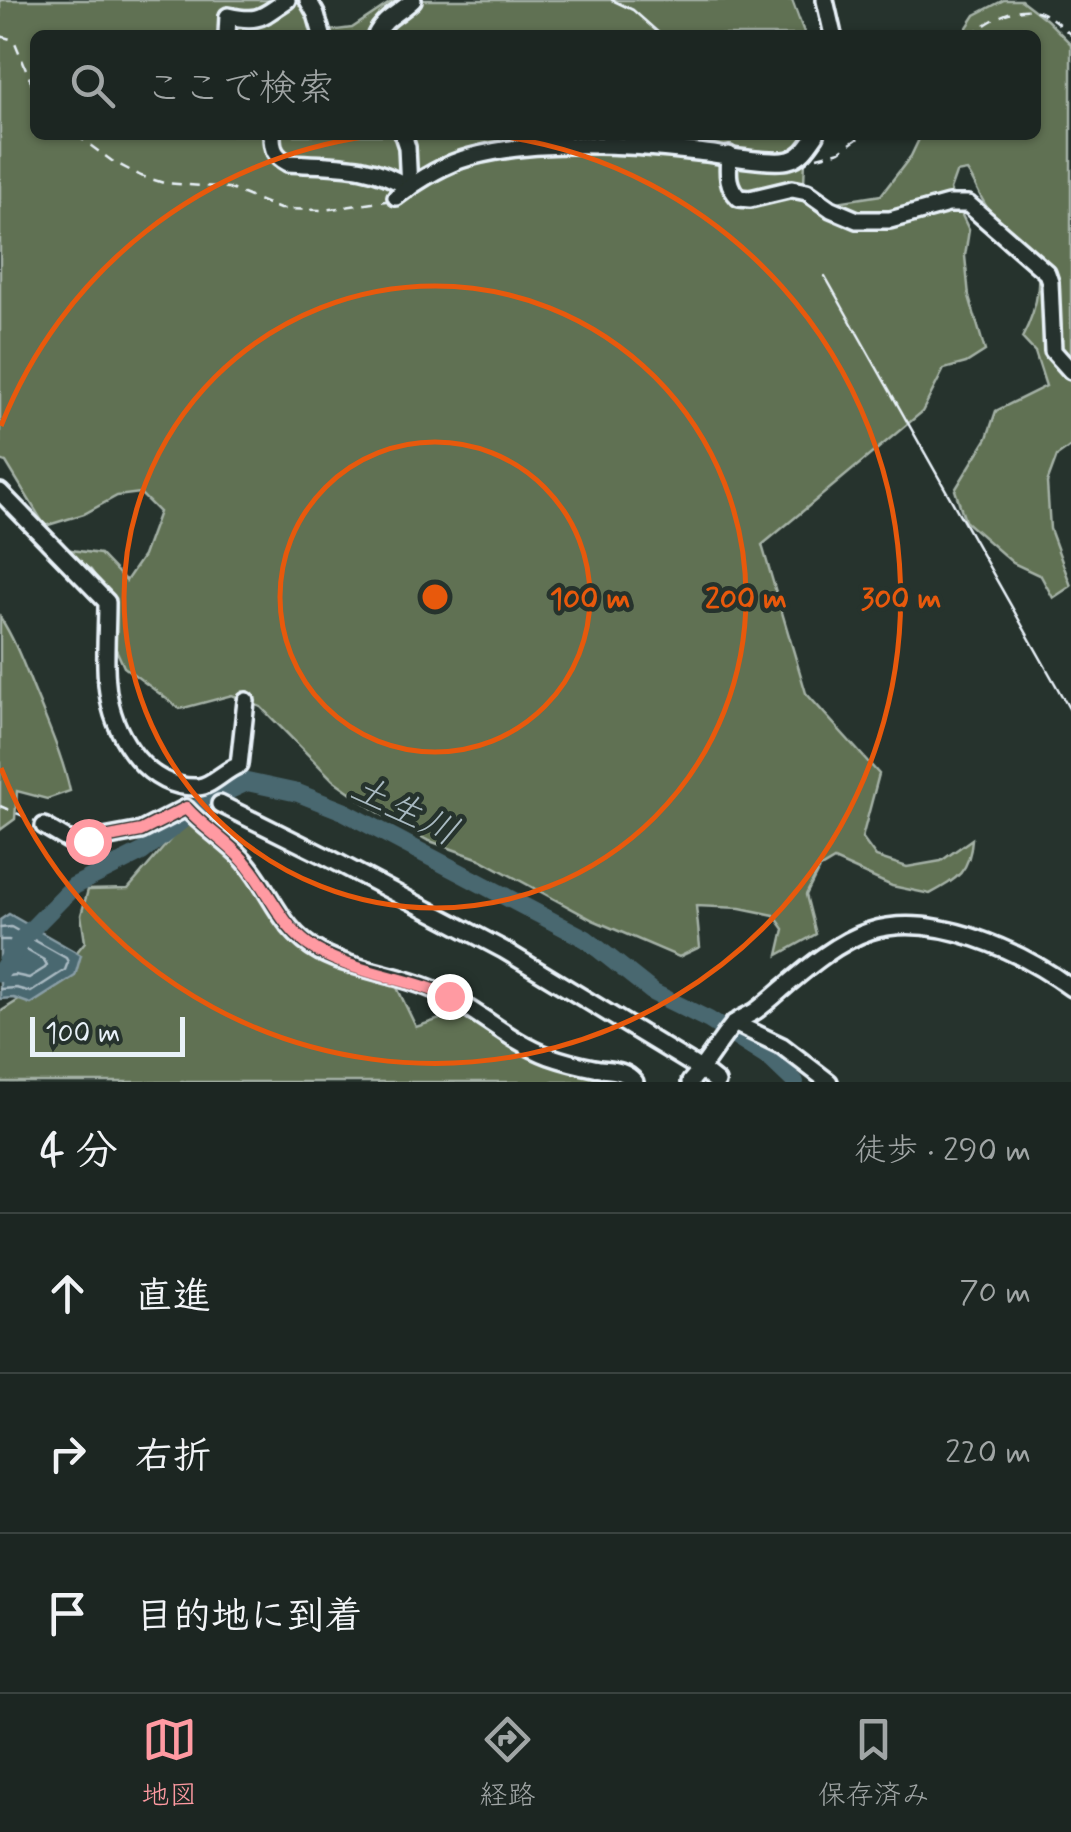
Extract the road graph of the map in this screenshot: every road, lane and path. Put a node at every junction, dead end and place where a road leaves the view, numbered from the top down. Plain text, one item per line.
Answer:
1 (287, 0) edge
2 (308, 0) edge
3 (414, 0) edge
4 (824, 0) edge
5 (227, 30) edge
6 (321, 30) edge
7 (378, 30) edge
8 (831, 30) edge
9 (978, 30) edge
10 (1071, 34) edge
11 (0, 36) edge
12 (30, 79) edge
13 (83, 140) edge
14 (272, 140) edge
15 (405, 140) edge
16 (813, 140) edge
17 (856, 140) edge
18 (729, 155) junction
19 (791, 160) junction
20 (402, 193) junction
21 (1071, 370) edge
22 (0, 492) edge
23 (246, 701) dead end
24 (206, 785) junction
25 (219, 803) junction
26 (0, 806) edge
27 (191, 814) junction
28 (44, 826) joint
29 (1071, 988) edge
30 (734, 1022) junction
31 (696, 1076) edge
32 (636, 1082) edge
33 (717, 1082) edge
34 (828, 1082) edge

1 - 5 street
2 - 6 street
3 - 7 street
4 - 8 street
9 - 10 path
11 - 12 path
13 - 20 path
14 - 20 street
15 - 20 street
16 - 19 street
17 - 19 path
18 - 19 street
18 - 20 street
18 - 21 street
22 - 24 street
23 - 24 street
24 - 25 street
25 - 27 street
25 - 31 street
26 - 28 path
27 - 28 street
27 - 32 street
29 - 30 street
30 - 31 street
30 - 34 street
31 - 33 street

